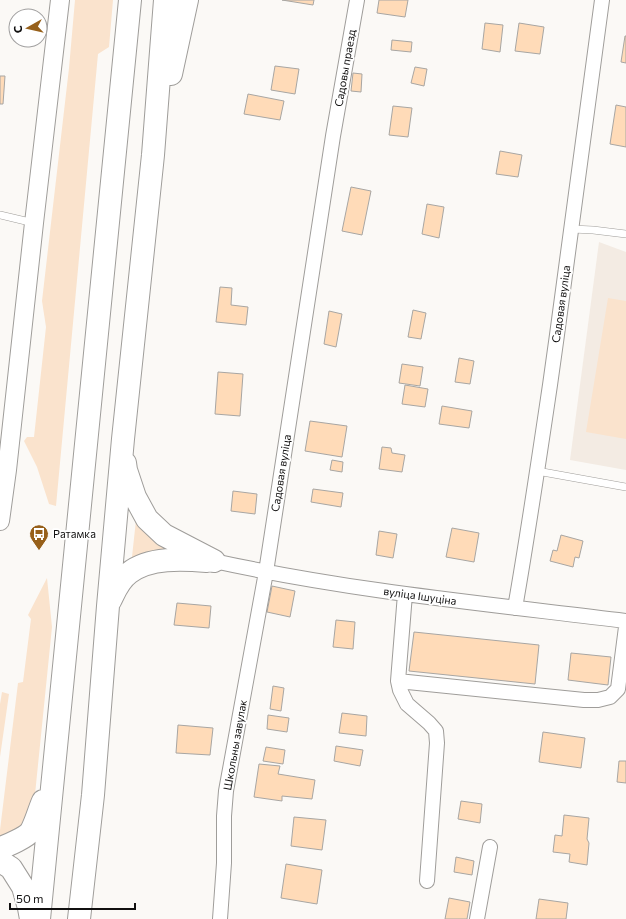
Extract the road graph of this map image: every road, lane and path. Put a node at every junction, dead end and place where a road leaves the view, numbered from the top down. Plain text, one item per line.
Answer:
1 (60, 0) edge
2 (130, 0) edge
3 (165, 0) edge
4 (187, 0) edge
5 (357, 0) edge
6 (602, 0) edge
7 (334, 136) joint
8 (153, 155) junction
9 (0, 215) edge
10 (34, 223) junction
11 (572, 229) junction
12 (626, 234) edge
13 (123, 439) junction
14 (4, 470) edge
15 (537, 471) junction
16 (626, 486) edge
17 (0, 521) edge
18 (214, 562) junction
19 (266, 572) junction
20 (405, 594) junction
21 (108, 606) junction
22 (516, 608) junction
23 (626, 621) edge
24 (626, 627) edge
25 (398, 681) junction
26 (53, 767) junction
27 (490, 847) dead end
28 (0, 848) edge
29 (0, 861) edge
30 (427, 881) dead end
31 (31, 919) edge
32 (39, 919) edge
33 (80, 919) edge
34 (220, 919) edge
35 (477, 919) edge

1 - 10 street
2 - 26 highway
3 - 8 highway
4 - 8 highway
5 - 7 street, Садовы праезд
6 - 11 street, Садовая вуліца
7 - 19 street, Садовая вуліца
8 - 13 highway
9 - 10 lane
10 - 14 street
11 - 12 lane
11 - 15 street, Садовая вуліца
13 - 18 highway
13 - 21 highway
14 - 17 street
15 - 16 lane
15 - 22 street, Садовая вуліца
18 - 19 street, вуліца Ішуціна
18 - 21 highway
19 - 20 street, вуліца Ішуціна
19 - 34 street, Школьны завулак
20 - 22 street, вуліца Ішуціна
20 - 25 street
21 - 33 highway
22 - 23 street, вуліца Ішуціна
24 - 25 street
25 - 30 street
26 - 28 highway
26 - 32 highway
27 - 35 street
29 - 31 highway

